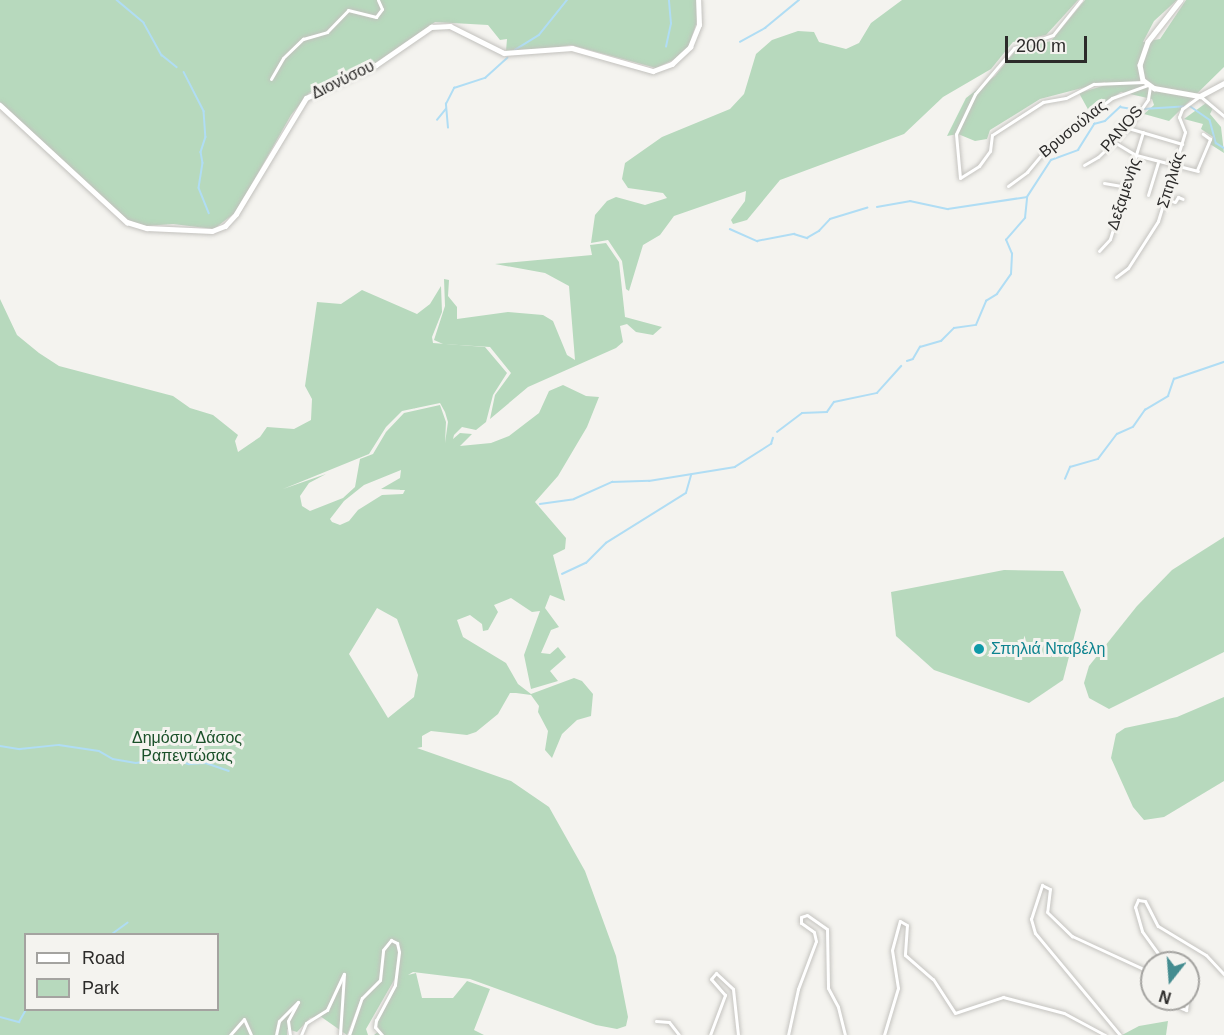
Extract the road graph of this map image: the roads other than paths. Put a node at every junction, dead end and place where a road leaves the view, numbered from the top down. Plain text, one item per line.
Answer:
1 (378, 0) edge
2 (698, 0) edge
3 (1081, 0) edge
4 (1181, 0) edge
5 (271, 79) dead end
6 (1224, 83) edge
7 (1147, 84) junction
8 (1200, 96) junction
9 (0, 105) edge
10 (1224, 116) edge
11 (1118, 125) dead end
12 (1128, 128) junction
13 (1143, 132) junction
14 (1203, 134) dead end
15 (1114, 142) junction
16 (1182, 144) junction
17 (1136, 155) junction
18 (1158, 162) junction
19 (1084, 165) dead end
20 (1175, 167) junction
21 (1104, 183) dead end
22 (1008, 186) dead end
23 (1126, 187) junction
24 (1148, 195) dead end
25 (1183, 199) dead end
26 (1165, 200) junction
27 (1099, 251) dead end
28 (1116, 278) dead end
29 (1156, 951) edge
30 (1199, 951) edge
31 (1200, 951) edge
32 (1140, 967) edge
33 (1224, 974) edge
34 (656, 1022) dead end
35 (230, 1035) edge
36 (251, 1035) edge
37 (276, 1035) edge
38 (290, 1035) edge
39 (301, 1035) edge
40 (340, 1035) edge
41 (349, 1035) edge
42 (382, 1035) edge
43 (679, 1035) edge
44 (710, 1035) edge
45 (738, 1035) edge
46 (788, 1035) edge
47 (845, 1035) edge
48 (884, 1035) edge
49 (1105, 1035) edge
50 (1120, 1035) edge

1 - 5 street
2 - 9 main road, Διονύσου
3 - 7 street
4 - 7 main road
6 - 8 main road
7 - 8 main road
7 - 12 street, PANOS
7 - 22 street, Βρυσούλας
8 - 10 street
8 - 16 street, Σπηλιάς
11 - 12 street
12 - 13 street
12 - 15 street, PANOS
13 - 16 street
13 - 17 street, Δεξαμενής
14 - 20 street
15 - 17 street
15 - 19 street, PANOS
16 - 20 street, Σπηλιάς
17 - 18 street
17 - 23 street, Δεξαμενής
18 - 20 street
18 - 24 street
20 - 26 street, Σπηλιάς
21 - 23 street
23 - 27 street, Δεξαμενής
25 - 26 street
26 - 28 street, Σπηλιάς
29 - 30 street
31 - 33 street
32 - 50 street
34 - 43 street
35 - 36 street
37 - 38 street
39 - 40 street
41 - 42 street
44 - 45 street
46 - 47 street
48 - 49 street

